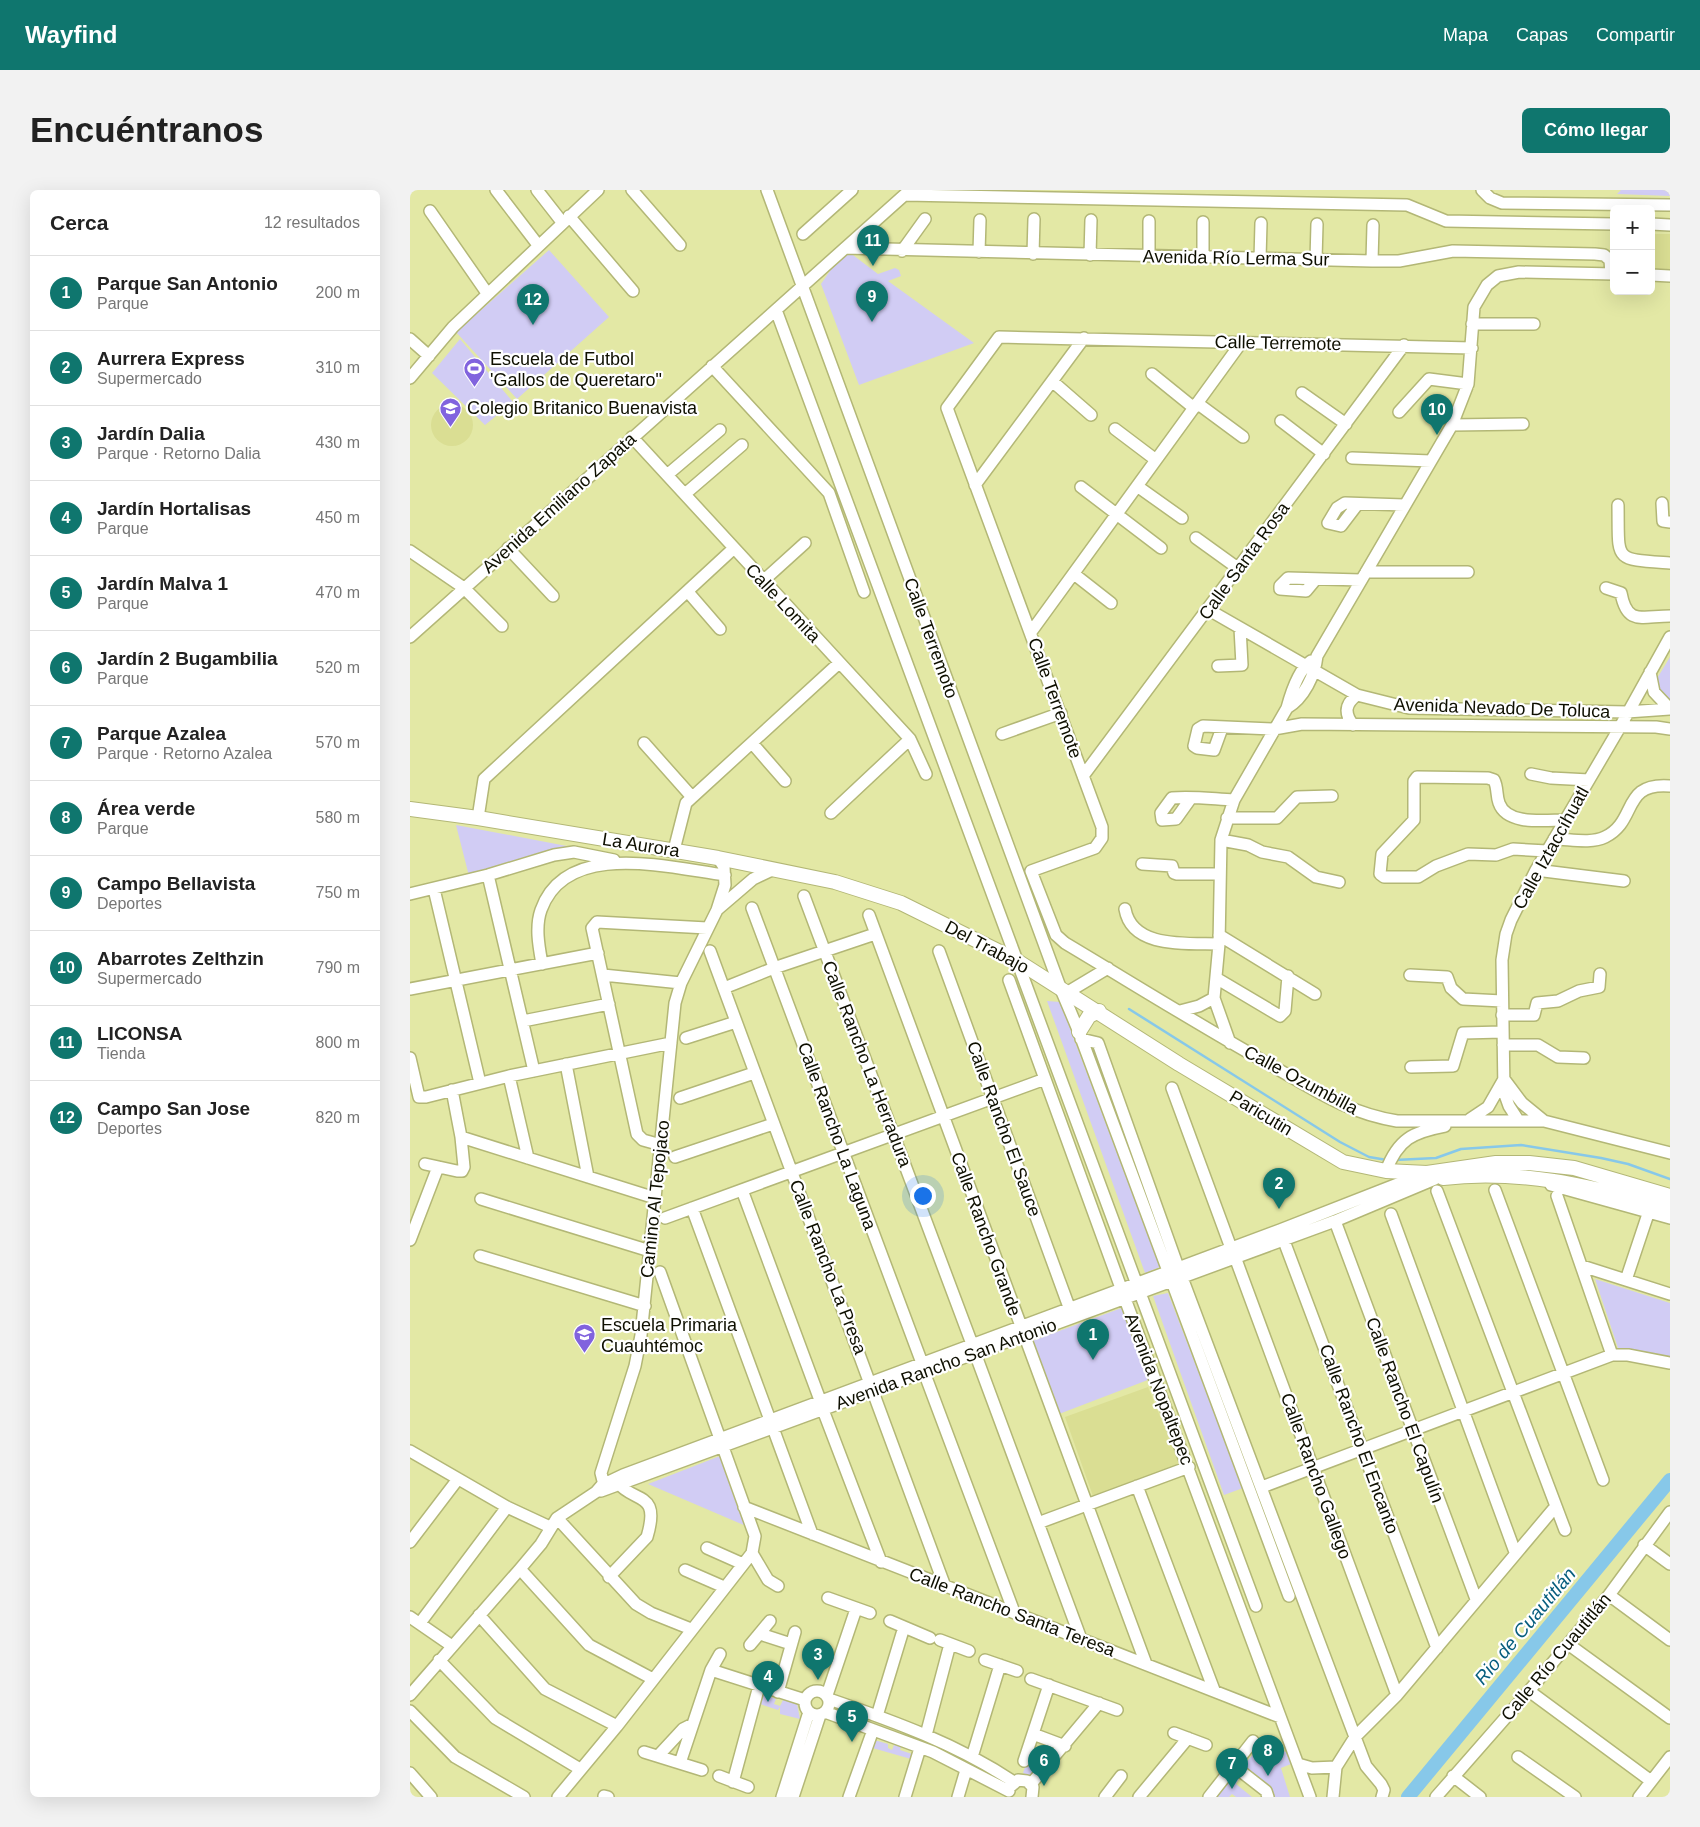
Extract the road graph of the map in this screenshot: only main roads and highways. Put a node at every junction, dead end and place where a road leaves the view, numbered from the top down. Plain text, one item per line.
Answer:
1 (410, 809) edge
2 (871, 892) joint
3 (1099, 1011) junction
4 (1080, 1035) road end
5 (1433, 1181) junction
6 (1670, 1196) edge
7 (1670, 1207) edge

1 - 2 main road, La Aurora
2 - 3 main road, Del Trabajo
3 - 4 main road
3 - 5 main road, Paricutin
5 - 6 main road
5 - 7 main road

